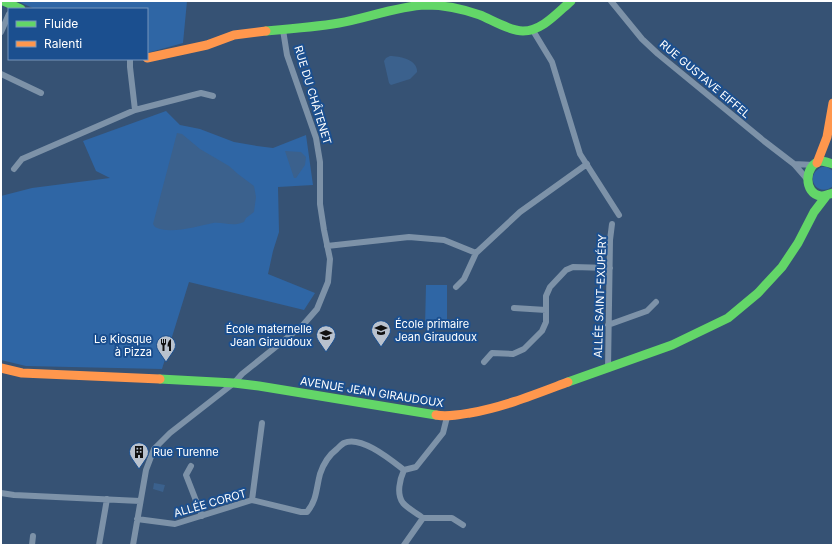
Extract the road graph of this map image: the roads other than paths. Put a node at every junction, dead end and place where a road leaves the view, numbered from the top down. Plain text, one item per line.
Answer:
1 (3, 1) edge
2 (571, 1) edge
3 (611, 1) edge
4 (450, 4) edge
5 (15, 8) edge
6 (8, 16) edge
7 (532, 29) junction
8 (283, 30) junction
9 (1, 32) edge
10 (148, 58) edge
11 (130, 60) edge
12 (1, 74) edge
13 (41, 93) dead end
14 (213, 96) dead end
15 (833, 103) edge
16 (135, 110) junction
17 (827, 137) junction
18 (587, 164) junction
19 (794, 164) junction
20 (815, 164) junction
21 (833, 164) edge
22 (14, 169) dead end
23 (807, 179) junction
24 (812, 190) junction
25 (830, 194) edge
26 (814, 212) junction
27 (619, 215) dead end
28 (612, 224) dead end
29 (327, 246) junction
30 (476, 253) junction
31 (610, 268) junction
32 (456, 287) dead end
33 (656, 302) dead end
34 (514, 308) dead end
35 (546, 310) junction
36 (608, 325) junction
37 (484, 362) dead end
38 (1, 368) edge
39 (608, 369) junction
40 (234, 383) junction
41 (447, 417) junction
42 (262, 424) dead end
43 (191, 466) dead end
44 (404, 470) junction
45 (1, 493) edge
46 (107, 499) junction
47 (252, 500) junction
48 (140, 501) junction
49 (202, 516) junction
50 (423, 518) junction
51 (137, 519) junction
52 (463, 525) dead end
53 (32, 536) dead end
54 (32, 545) edge
55 (99, 545) edge
56 (133, 545) edge
57 (404, 545) edge

1 - 5 street
2 - 7 street
3 - 19 street, RUE GUSTAVE EIFFEL
4 - 7 street, RUE DU CHÂTENET
4 - 8 street, RUE DU CHÂTENET
6 - 9 street
7 - 18 street
8 - 10 street
8 - 29 street, RUE DU CHÂTENET
11 - 16 street
12 - 13 street
14 - 16 street
15 - 17 street
16 - 22 street
17 - 20 street
17 - 21 street
18 - 27 street
18 - 30 street
19 - 20 street
19 - 23 street, RUE GUSTAVE EIFFEL
20 - 21 street
20 - 23 street
23 - 24 street
24 - 25 street
24 - 26 street
25 - 26 street, AVENUE JEAN GIRAUDOUX
26 - 39 street, AVENUE JEAN GIRAUDOUX
28 - 31 street, ALLÉE SAINT-EXUPÉRY
29 - 30 street
29 - 40 street, RUE DU CHÂTENET
30 - 32 street
31 - 35 street
31 - 36 street, ALLÉE SAINT-EXUPÉRY
33 - 36 street
34 - 35 street
35 - 37 street
36 - 39 street, ALLÉE SAINT-EXUPÉRY
38 - 40 street, AVENUE JEAN GIRAUDOUX
39 - 41 street, AVENUE JEAN GIRAUDOUX
40 - 41 street, AVENUE JEAN GIRAUDOUX
40 - 48 street, RUE DU CHÂTENET
41 - 44 street
42 - 47 street
43 - 49 street
44 - 47 street, ALLÉE COROT
44 - 50 street
45 - 46 street
46 - 48 street
46 - 55 street
47 - 49 street, ALLÉE COROT
48 - 51 street, RUE DU CHÂTENET
49 - 51 street, ALLÉE COROT
50 - 52 street
50 - 57 street
51 - 56 street, RUE DU CHÂTENET
53 - 54 street

